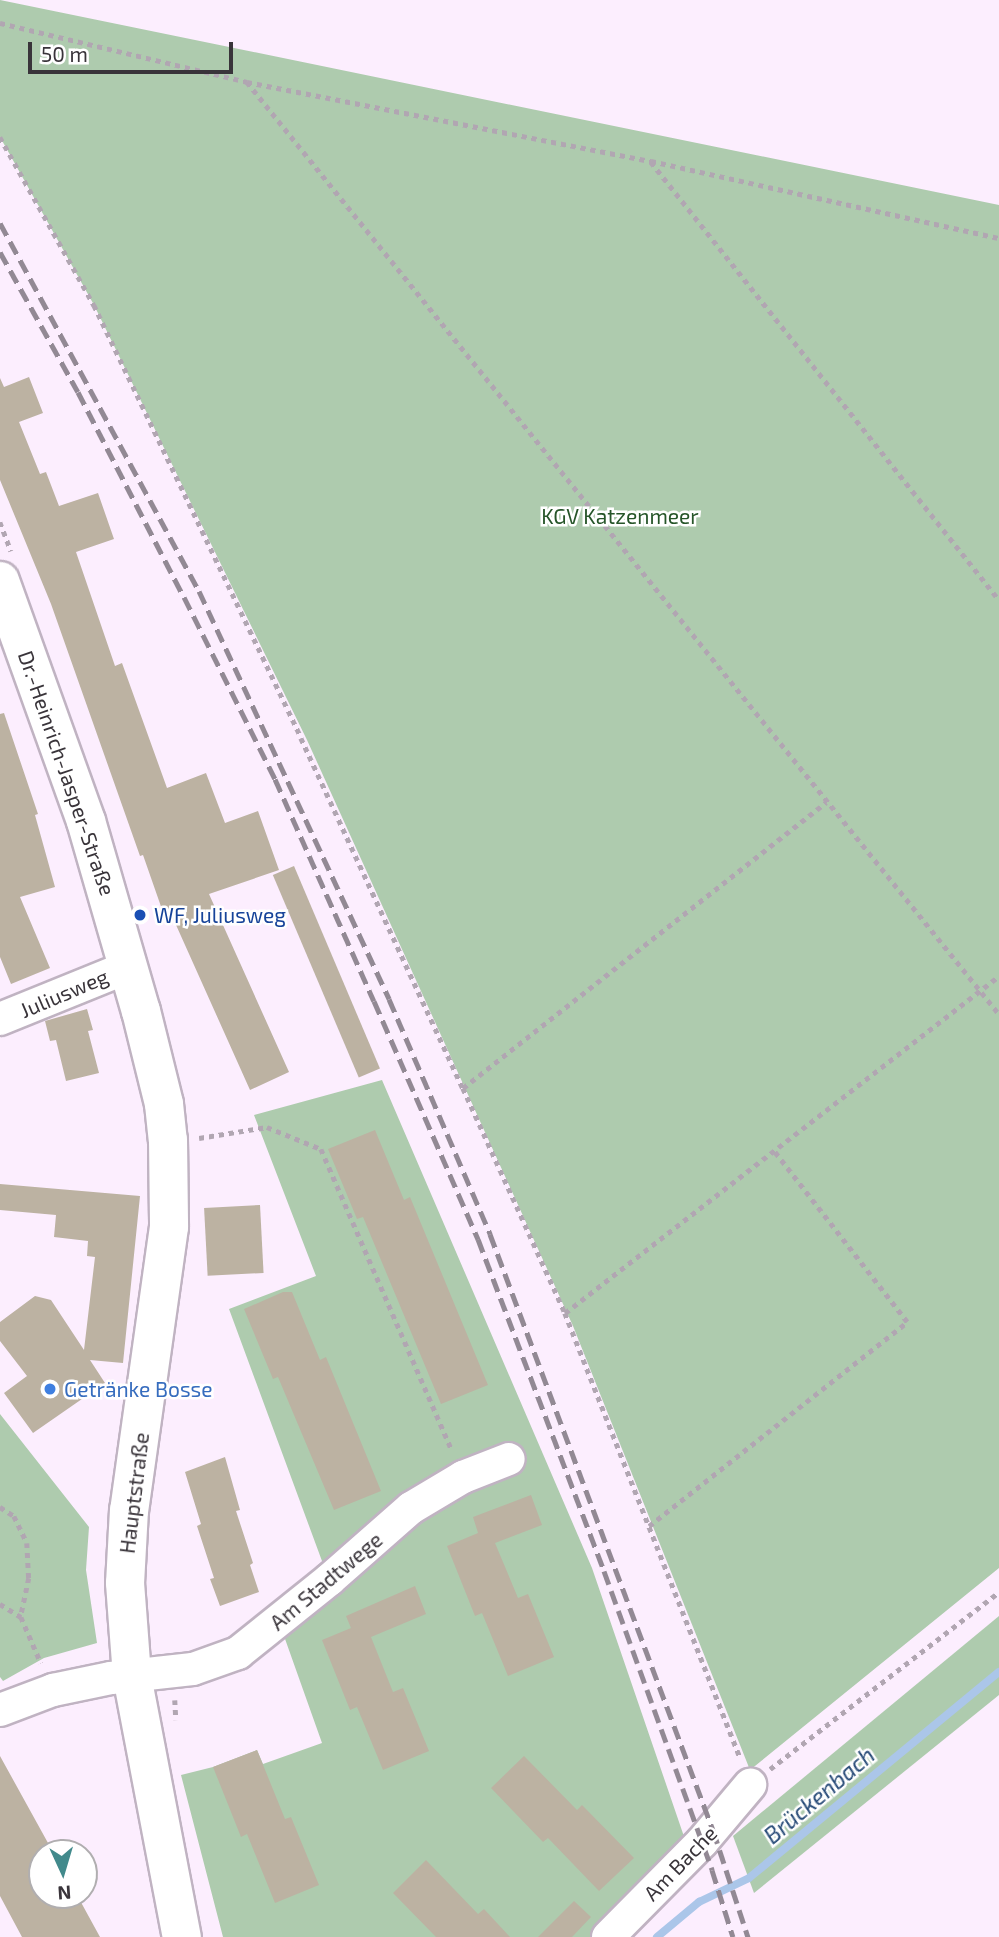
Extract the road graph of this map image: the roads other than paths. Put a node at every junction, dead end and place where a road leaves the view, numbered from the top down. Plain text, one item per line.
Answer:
1 (0, 581) edge
2 (128, 967) junction
3 (0, 1019) edge
4 (509, 1458) dead end
5 (132, 1676) junction
6 (0, 1710) edge
7 (750, 1786) road end
8 (182, 1937) edge
9 (608, 1937) edge

1 - 2 street, Dr.-Heinrich-Jasper-Straße
2 - 3 street, Juliusweg
2 - 5 street, Hauptstraße
4 - 5 street, Am Stadtwege
5 - 6 street, Am Stadtwege
5 - 8 street, Hauptstraße
7 - 9 street, Am Bache

